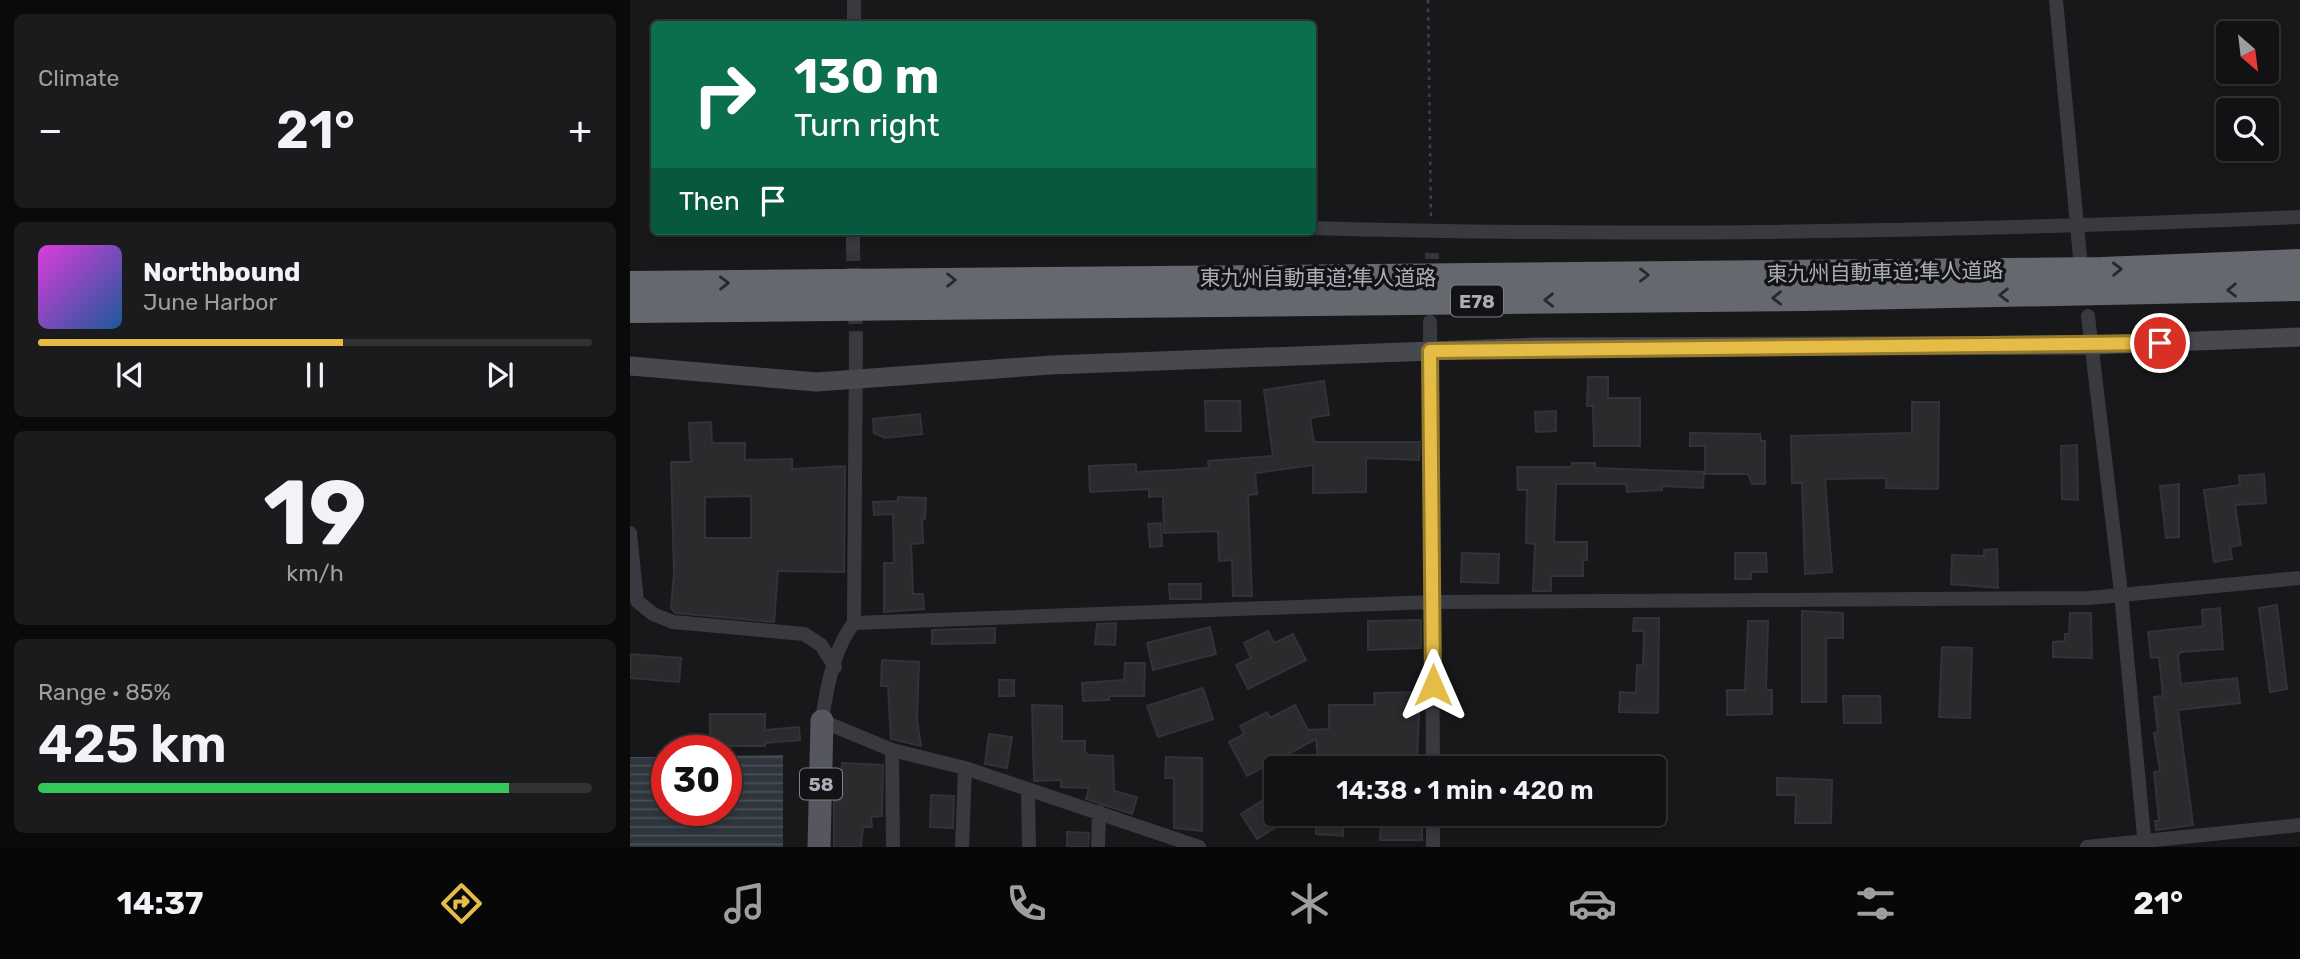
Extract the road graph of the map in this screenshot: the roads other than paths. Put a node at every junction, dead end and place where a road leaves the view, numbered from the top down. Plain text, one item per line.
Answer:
1 (854, 0) edge
2 (2056, 0) edge
3 (854, 21) edge
4 (2300, 217) edge
5 (2078, 227) junction
6 (1316, 228) edge
7 (853, 235) edge
8 (853, 247) tunnel mouth
9 (2080, 257) dead end
10 (2300, 262) edge
11 (2300, 288) edge
12 (643, 297) edge
13 (2088, 316) dead end
14 (1430, 322) dead end
15 (2300, 337) edge
16 (856, 339) tunnel mouth
17 (2092, 345) junction
18 (1430, 351) junction
19 (630, 366) edge
20 (856, 381) junction
21 (630, 533) edge
22 (2300, 578) edge
23 (2121, 593) junction
24 (1432, 602) junction
25 (854, 623) junction
26 (835, 667) junction
27 (822, 720) junction
28 (892, 750) junction
29 (1433, 756) edge
30 (965, 768) junction
31 (1028, 791) junction
32 (1099, 812) junction
33 (2300, 825) edge
34 (1433, 826) edge
35 (2146, 845) edge
36 (819, 847) edge
37 (893, 847) edge
38 (962, 847) edge
39 (1029, 847) edge
40 (1098, 847) edge
41 (1199, 847) edge
42 (1433, 847) edge
43 (2087, 847) edge

1 - 3 street
2 - 5 street
4 - 5 street
5 - 6 street
5 - 9 street
7 - 8 street
12 -> 10 highway, 東九州自動車道;隼人道路 / E78
11 -> 12 highway, 東九州自動車道;隼人道路 / E78
13 - 17 street
14 - 18 street
15 - 17 street
16 - 20 street
17 - 18 street
17 - 23 street
18 - 20 street
18 - 24 street
19 - 20 street
20 - 25 street
21 - 26 street
22 - 23 street
23 - 24 street
23 - 35 street
24 - 25 street
24 - 29 street
25 - 26 street
26 - 27 street
27 - 28 street
27 - 36 main road, 58
28 - 30 street
28 - 37 street
30 - 31 street
30 - 38 street
31 - 32 street
31 - 39 street
32 - 40 street
32 - 41 street
33 - 35 street
34 - 42 street
35 - 43 street

